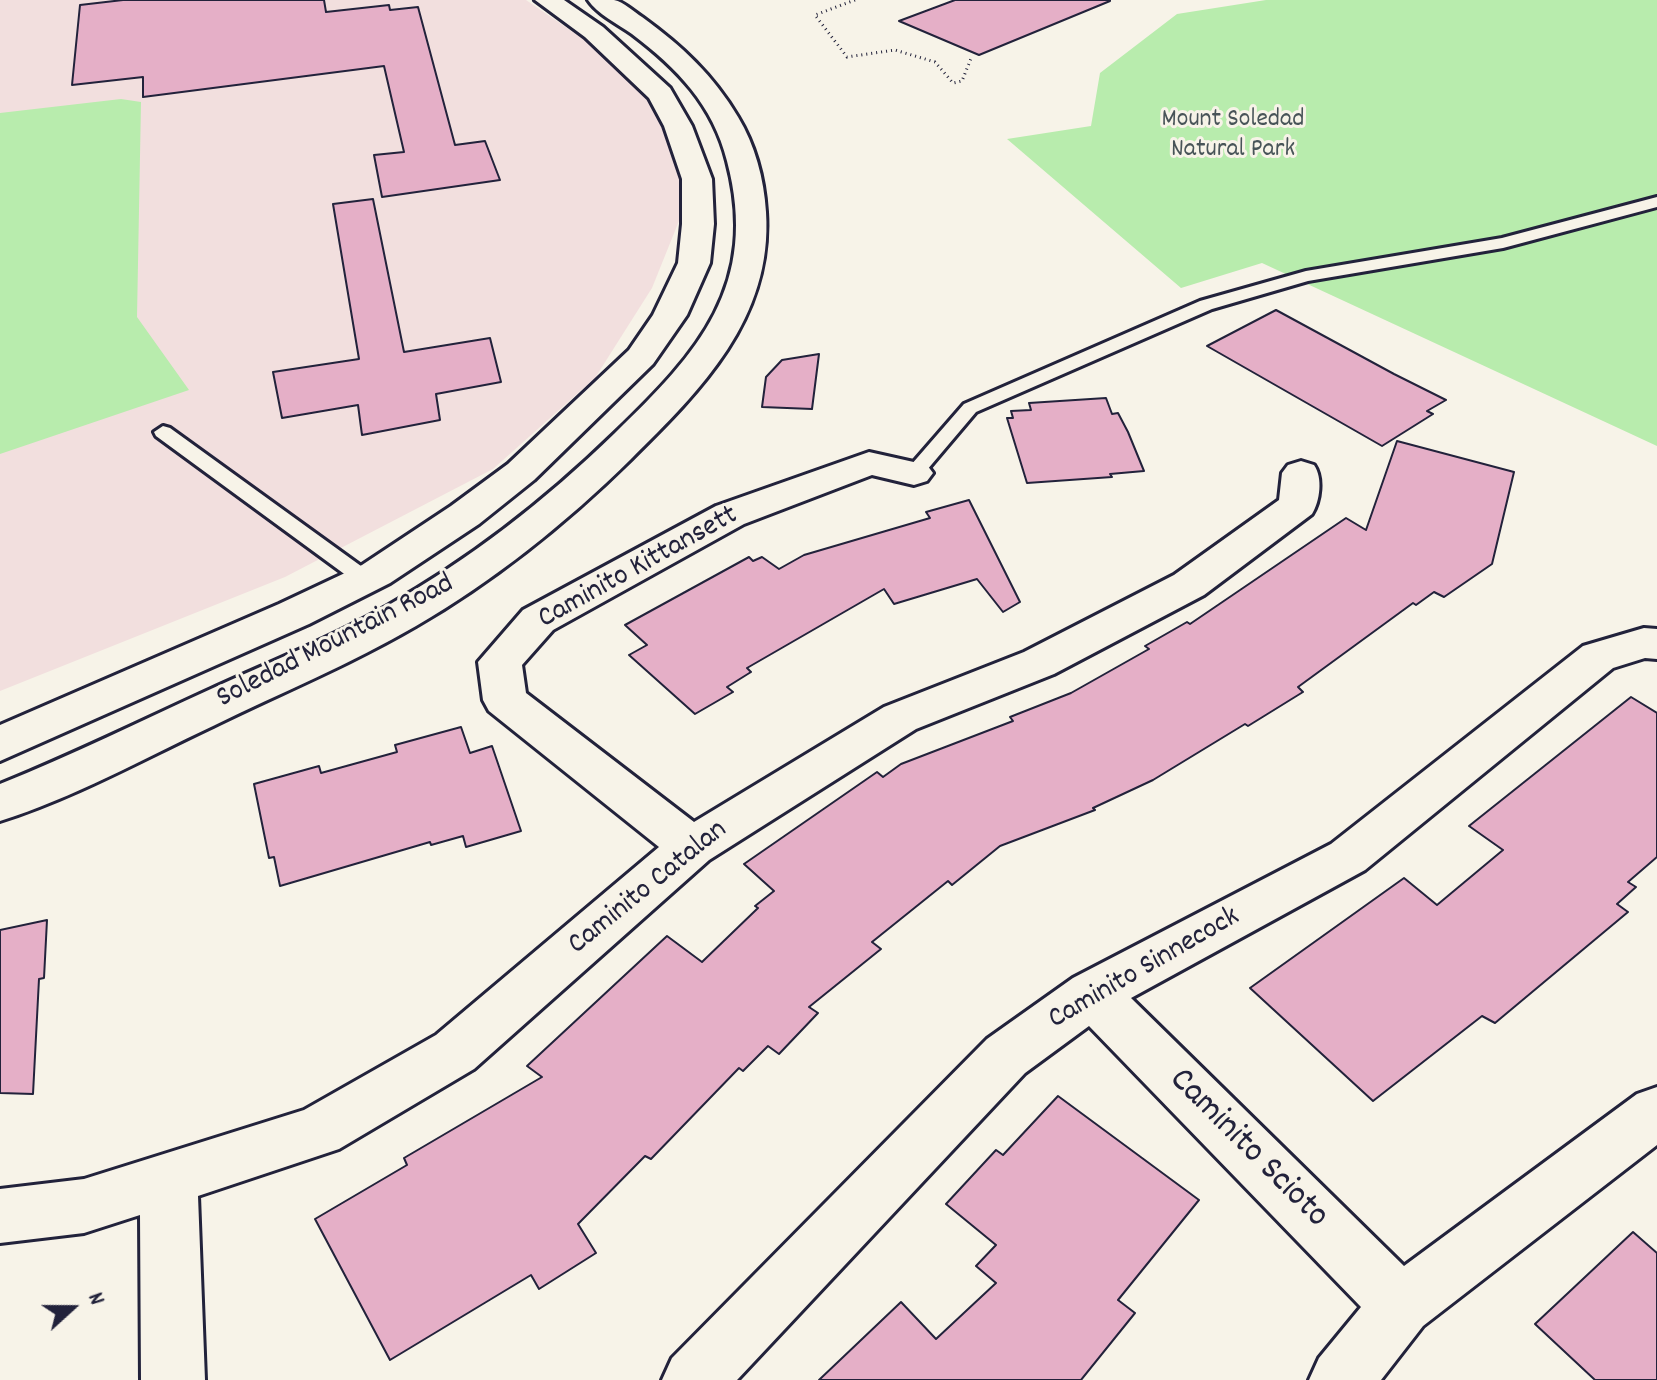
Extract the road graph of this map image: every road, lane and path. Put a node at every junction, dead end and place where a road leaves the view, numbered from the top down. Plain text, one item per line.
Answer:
1 (547, 0) edge
2 (600, 0) edge
3 (855, 0) edge
4 (972, 56) dead end
5 (1657, 202) edge
6 (163, 432) dead end
7 (914, 473) joint
8 (1301, 473) dead end
9 (365, 579) junction
10 (1657, 644) edge
11 (0, 744) edge
12 (0, 803) edge
13 (692, 847) junction
14 (1092, 994) junction
15 (1657, 1112) edge
16 (169, 1178) junction
17 (0, 1216) edge
18 (1401, 1305) junction
19 (173, 1380) edge
20 (694, 1380) edge
21 (1341, 1380) edge

1 - 9 street, Soledad Mountain Road
2 - 12 street, Soledad Mountain Road
3 - 4 path
5 - 7 lane
6 - 9 lane
7 - 13 street, Caminito Kittansett
8 - 13 street, Caminito Catalan
9 - 11 street, Soledad Mountain Road
10 - 14 street, Caminito Sinnecock
13 - 16 street, Caminito Catalan
14 - 18 street, Caminito Scioto
14 - 20 street, Caminito Sinnecock
15 - 18 street
16 - 17 street, Caminito Catalan
16 - 19 street
18 - 21 street

